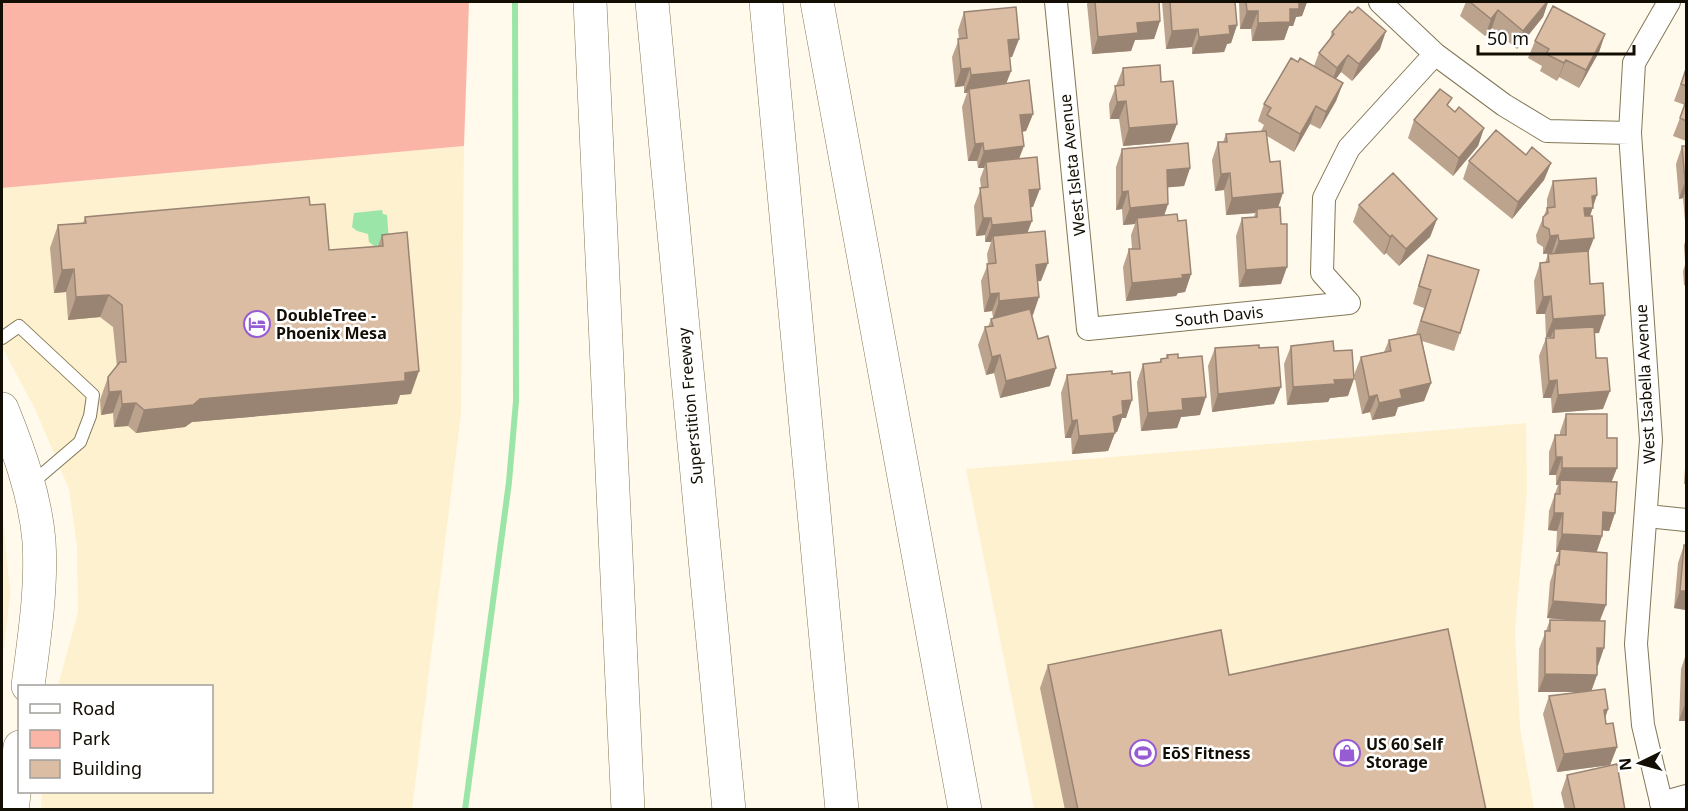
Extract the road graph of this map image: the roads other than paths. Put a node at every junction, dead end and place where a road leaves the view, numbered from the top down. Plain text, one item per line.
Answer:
1 (590, 2) edge
2 (652, 2) edge
3 (766, 2) edge
4 (817, 2) edge
5 (1056, 2) edge
6 (1380, 2) edge
7 (1669, 2) edge
8 (1435, 54) junction
9 (1630, 133) junction
10 (1088, 329) joint
11 (2, 338) edge
12 (2, 409) edge
13 (29, 486) junction
14 (1647, 516) junction
15 (1686, 520) edge
16 (28, 685) edge
17 (18, 763) edge
18 (1686, 796) edge
19 (1662, 807) edge
20 (12, 810) edge
21 (628, 810) edge
22 (729, 810) edge
23 (842, 810) edge
24 (965, 810) edge

1 - 21 main road
2 - 22 main road, Superstition Freeway
3 - 23 main road
4 - 24 main road
5 - 10 street, West Isleta Avenue
6 - 8 street
7 - 9 street, West Isabella Avenue
8 - 9 street
8 - 10 street, South Davis
9 - 14 street, West Isabella Avenue
11 - 13 lane
12 - 13 main road
13 - 16 main road
14 - 15 street
14 - 19 street, West Isabella Avenue
17 - 20 main road
18 - 19 street

